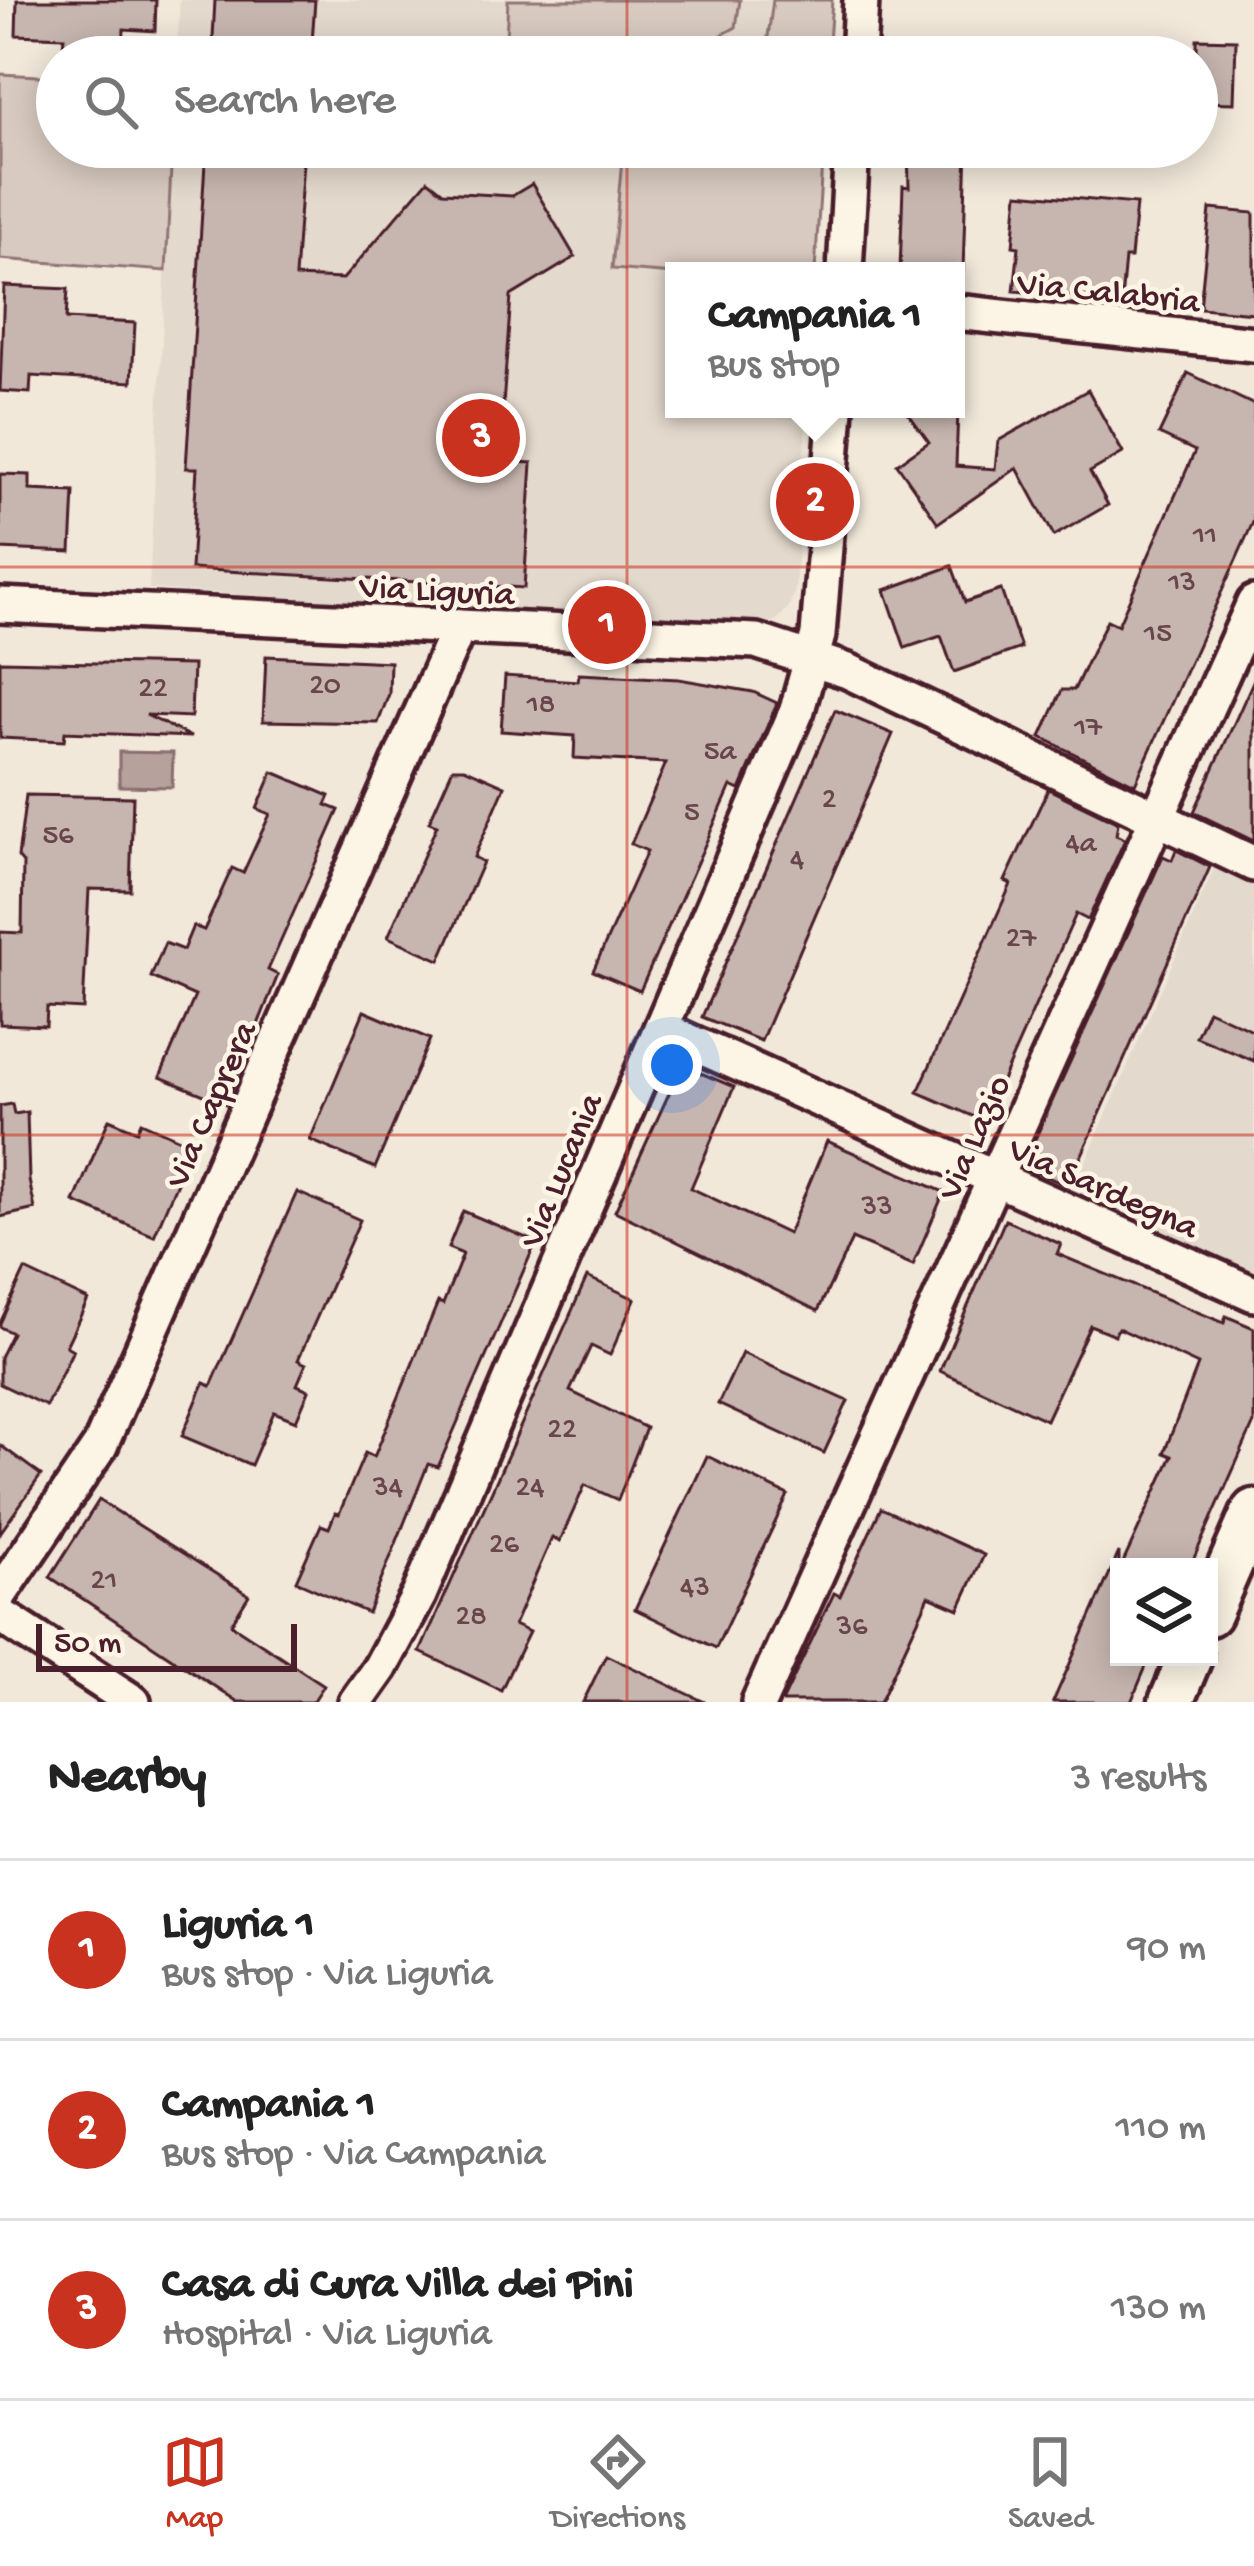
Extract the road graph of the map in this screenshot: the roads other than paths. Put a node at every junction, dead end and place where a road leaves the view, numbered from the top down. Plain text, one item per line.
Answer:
1 (861, 0) edge
2 (859, 36) edge
3 (851, 168) edge
4 (846, 262) edge
5 (965, 312) edge
6 (1254, 344) edge
7 (835, 418) edge
8 (1254, 603) edge
9 (0, 605) edge
10 (459, 627) junction
11 (813, 658) junction
12 (1157, 818) junction
13 (1254, 864) edge
14 (661, 1029) junction
15 (995, 1178) junction
16 (1254, 1294) edge
17 (1254, 1510) edge
18 (1218, 1593) edge
19 (0, 1594) edge
20 (0, 1615) edge
21 (1186, 1666) edge
22 (133, 1702) edge
23 (356, 1702) edge
24 (759, 1702) edge
25 (1171, 1702) edge

1 - 2 street
3 - 4 street
5 - 6 street, Via Calabria
7 - 11 street, Via Lucania
8 - 12 street, Via Lazio
9 - 10 street, Via Liguria
10 - 11 street, Via Liguria
10 - 19 street, Via Caprera
11 - 12 street, Via Liguria
11 - 14 street, Via Lucania
12 - 13 street, Via Liguria
12 - 15 street, Via Lazio
14 - 15 street, Via Sardegna
14 - 23 street, Via Lucania
15 - 16 street, Via Sardegna
15 - 24 street, Via Lazio
17 - 18 street
20 - 22 street
21 - 25 street

